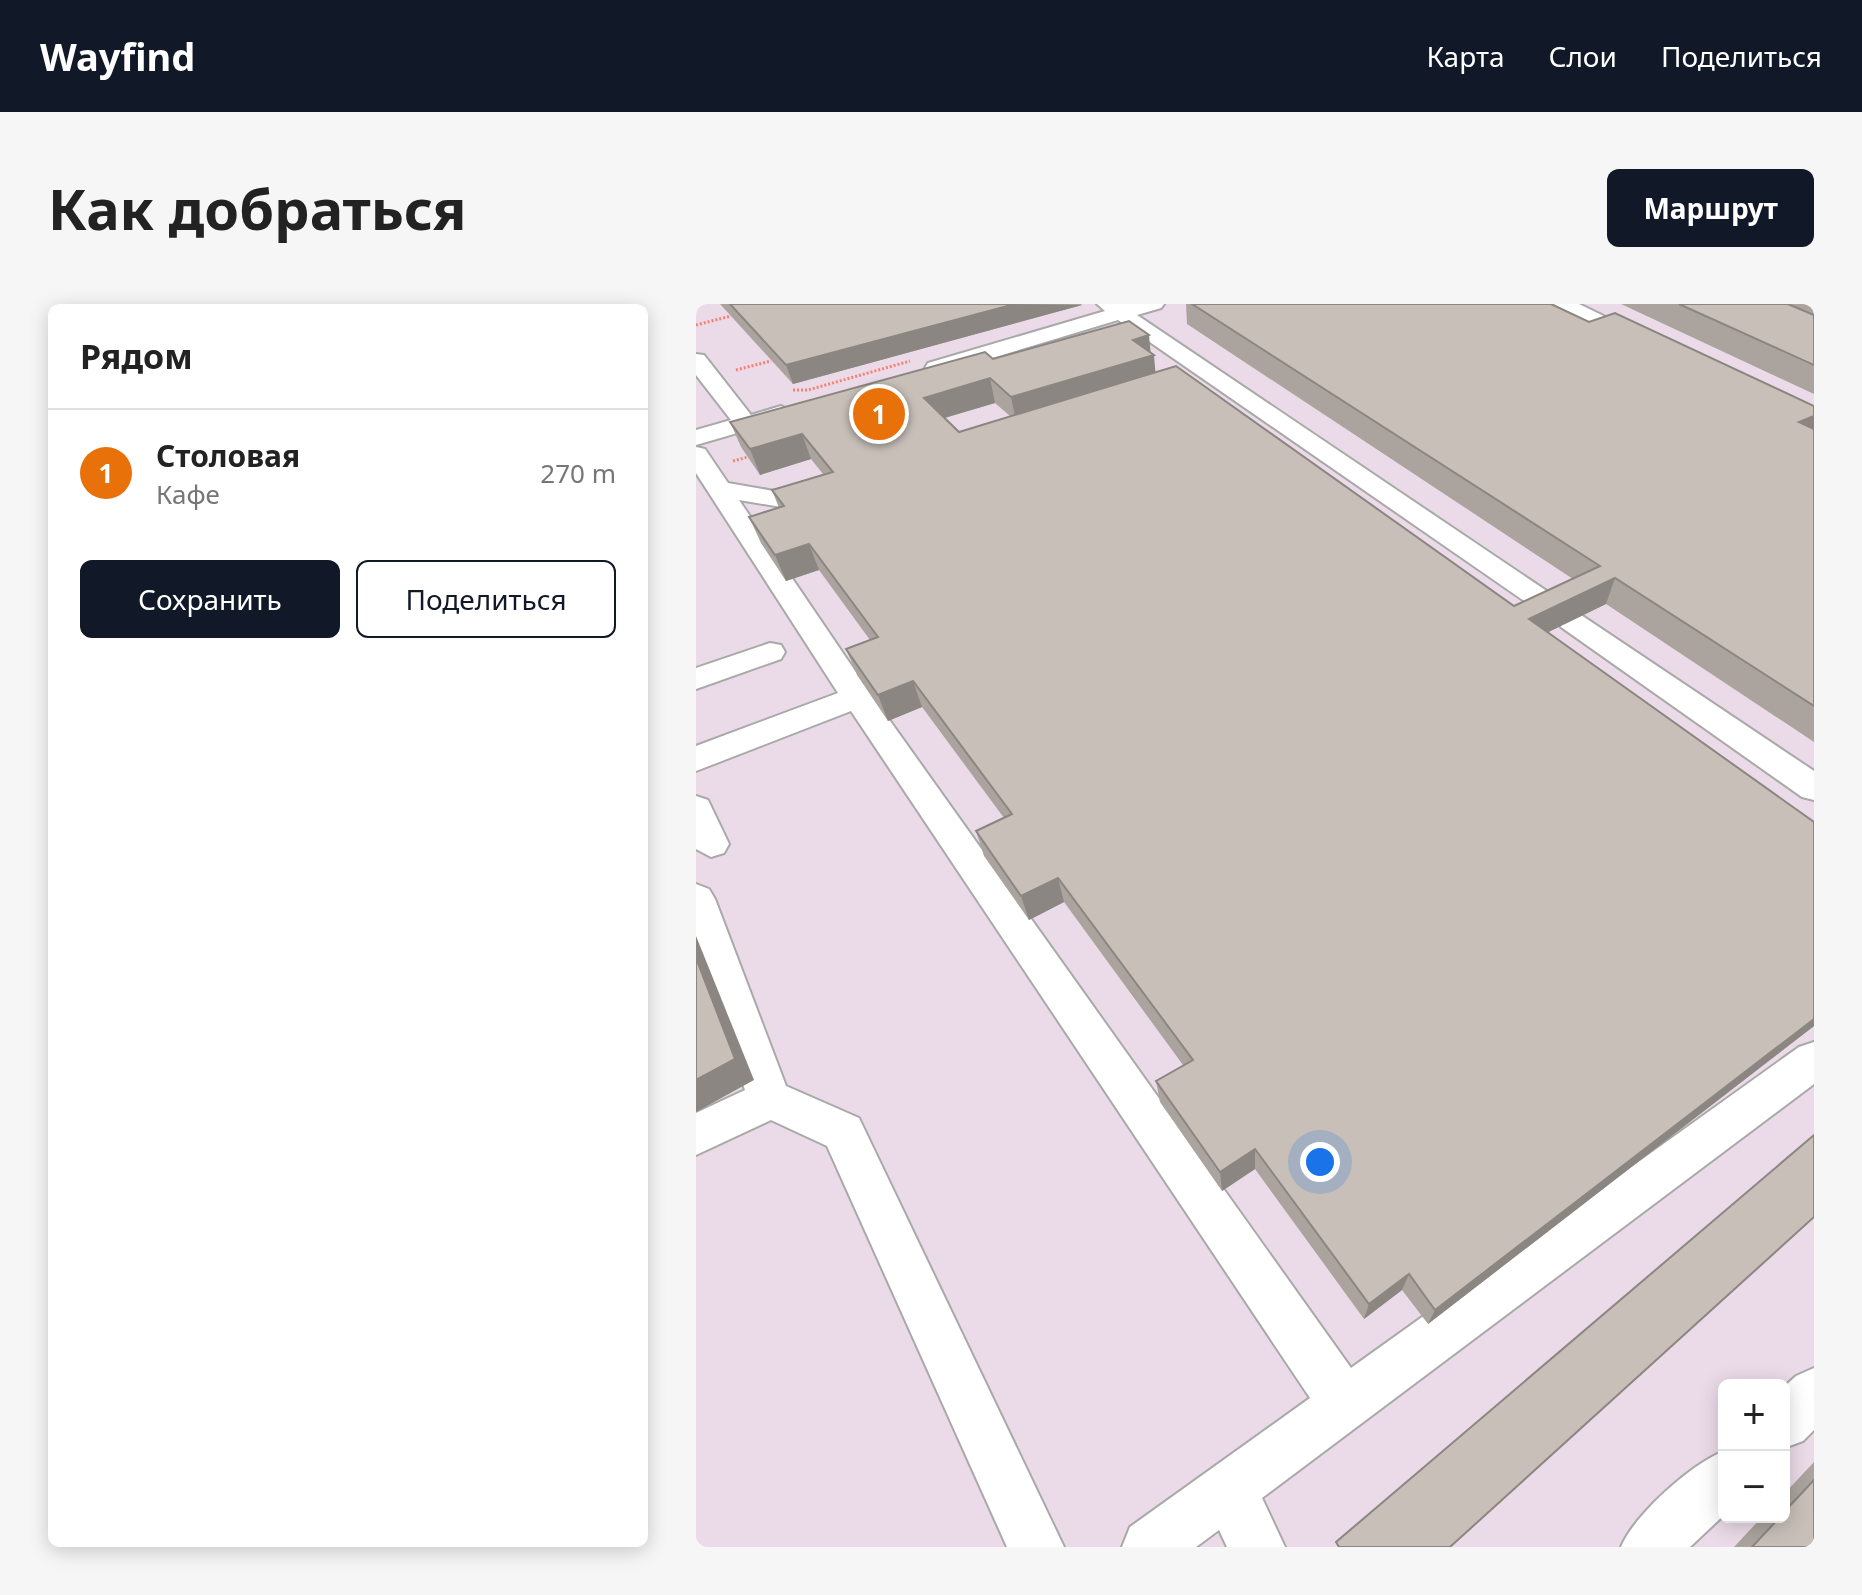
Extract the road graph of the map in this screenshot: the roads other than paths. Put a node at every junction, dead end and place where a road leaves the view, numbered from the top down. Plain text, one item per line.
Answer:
1 (1154, 304) edge
2 (1563, 304) edge
3 (1114, 309) edge
4 (1000, 327) edge
5 (1023, 342) junction
6 (1660, 349) edge
7 (696, 360) edge
8 (921, 365) road end
9 (798, 398) road end
10 (746, 424) junction
11 (696, 438) edge
12 (696, 454) edge
13 (719, 489) junction
14 (817, 505) edge
15 (792, 641) junction
16 (696, 679) edge
17 (857, 697) junction
18 (696, 759) edge
19 (1814, 788) edge
20 (696, 809) edge
21 (711, 844) dead end
22 (696, 899) edge
23 (1814, 1060) edge
24 (770, 1099) junction
25 (696, 1135) edge
26 (1814, 1394) edge
27 (1346, 1405) junction
28 (1790, 1416) edge
29 (1718, 1484) edge
30 (1228, 1490) junction
31 (1036, 1547) edge
32 (1150, 1547) edge
33 (1257, 1547) edge
34 (1649, 1547) edge

1 - 3 lane
2 - 6 lane
3 - 5 lane
3 - 19 lane
4 - 5 lane
5 - 8 lane
7 - 10 lane
9 - 10 lane
10 - 11 lane
12 - 13 lane
13 - 14 lane
13 - 15 lane
15 - 16 lane
15 - 17 lane
17 - 18 lane
17 - 27 lane
20 - 21 lane
22 - 24 lane
23 - 27 lane
24 - 25 lane
24 - 31 lane
26 - 28 lane
27 - 30 lane
29 - 34 lane
30 - 32 lane
30 - 33 lane

